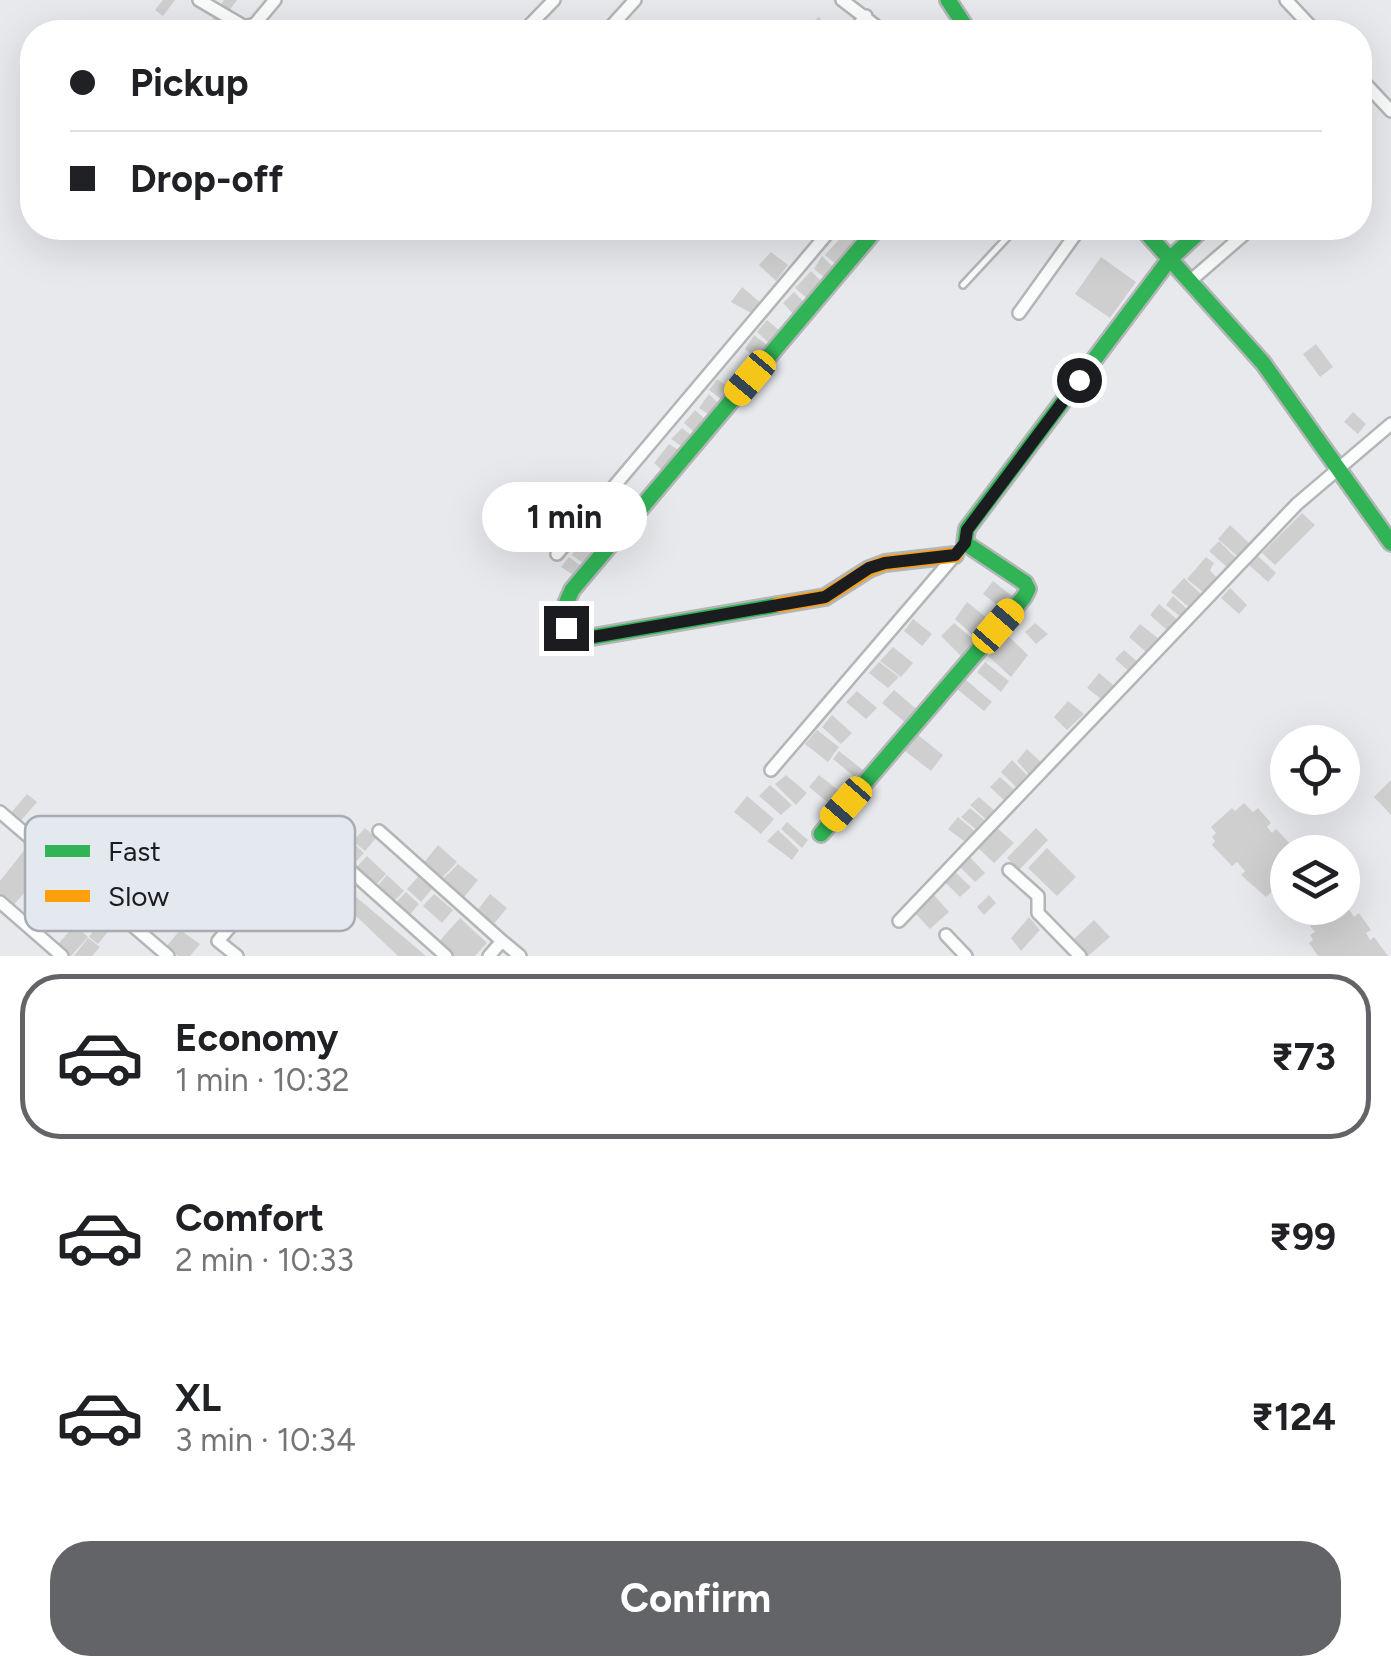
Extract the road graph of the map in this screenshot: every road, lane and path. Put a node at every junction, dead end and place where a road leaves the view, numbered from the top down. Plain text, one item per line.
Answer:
1 (199, 0) edge
2 (276, 0) edge
3 (554, 0) edge
4 (635, 0) edge
5 (842, 0) edge
6 (1286, 0) edge
7 (866, 16) junction
8 (233, 20) edge
9 (258, 20) edge
10 (535, 20) edge
11 (617, 20) edge
12 (862, 20) edge
13 (870, 20) edge
14 (1305, 20) edge
15 (1372, 91) edge
16 (1391, 111) edge
17 (822, 240) edge
18 (866, 240) edge
19 (1005, 240) edge
20 (1071, 240) edge
21 (1152, 240) edge
22 (1190, 240) edge
23 (1237, 240) edge
24 (1169, 260) junction
25 (1189, 282) junction
26 (963, 285) dead end
27 (1019, 313) dead end
28 (1391, 424) edge
29 (1339, 468) junction
30 (1391, 543) edge
31 (960, 549) junction
32 (557, 554) dead end
33 (772, 770) dead end
34 (0, 812) edge
35 (379, 831) dead end
36 (25, 833) edge
37 (821, 834) dead end
38 (1010, 870) dead end
39 (355, 875) edge
40 (0, 902) edge
41 (900, 921) dead end
42 (25, 924) edge
43 (33, 931) edge
44 (139, 931) edge
45 (946, 936) dead end
46 (502, 941) junction
47 (222, 951) edge
48 (62, 956) edge
49 (168, 956) edge
50 (237, 956) edge
51 (446, 956) edge
52 (489, 956) edge
53 (520, 956) edge
54 (966, 956) edge
55 (1080, 956) edge

1 - 8 street
2 - 9 street
3 - 10 street
4 - 11 street
5 - 7 street
6 - 14 street
7 - 12 street
7 - 13 street
15 - 16 street
17 - 32 street
18 - 31 street
19 - 26 lane
20 - 27 street
21 - 24 street
22 - 24 street
23 - 25 street
24 - 25 street
24 - 31 street
25 - 29 street
28 - 29 street
29 - 30 street
29 - 41 street
31 - 33 street
31 - 37 street
34 - 36 street
35 - 46 street
38 - 55 street
39 - 51 street
40 - 42 street
43 - 48 street
44 - 49 street
45 - 54 street
46 - 52 street
46 - 53 street
47 - 50 street

